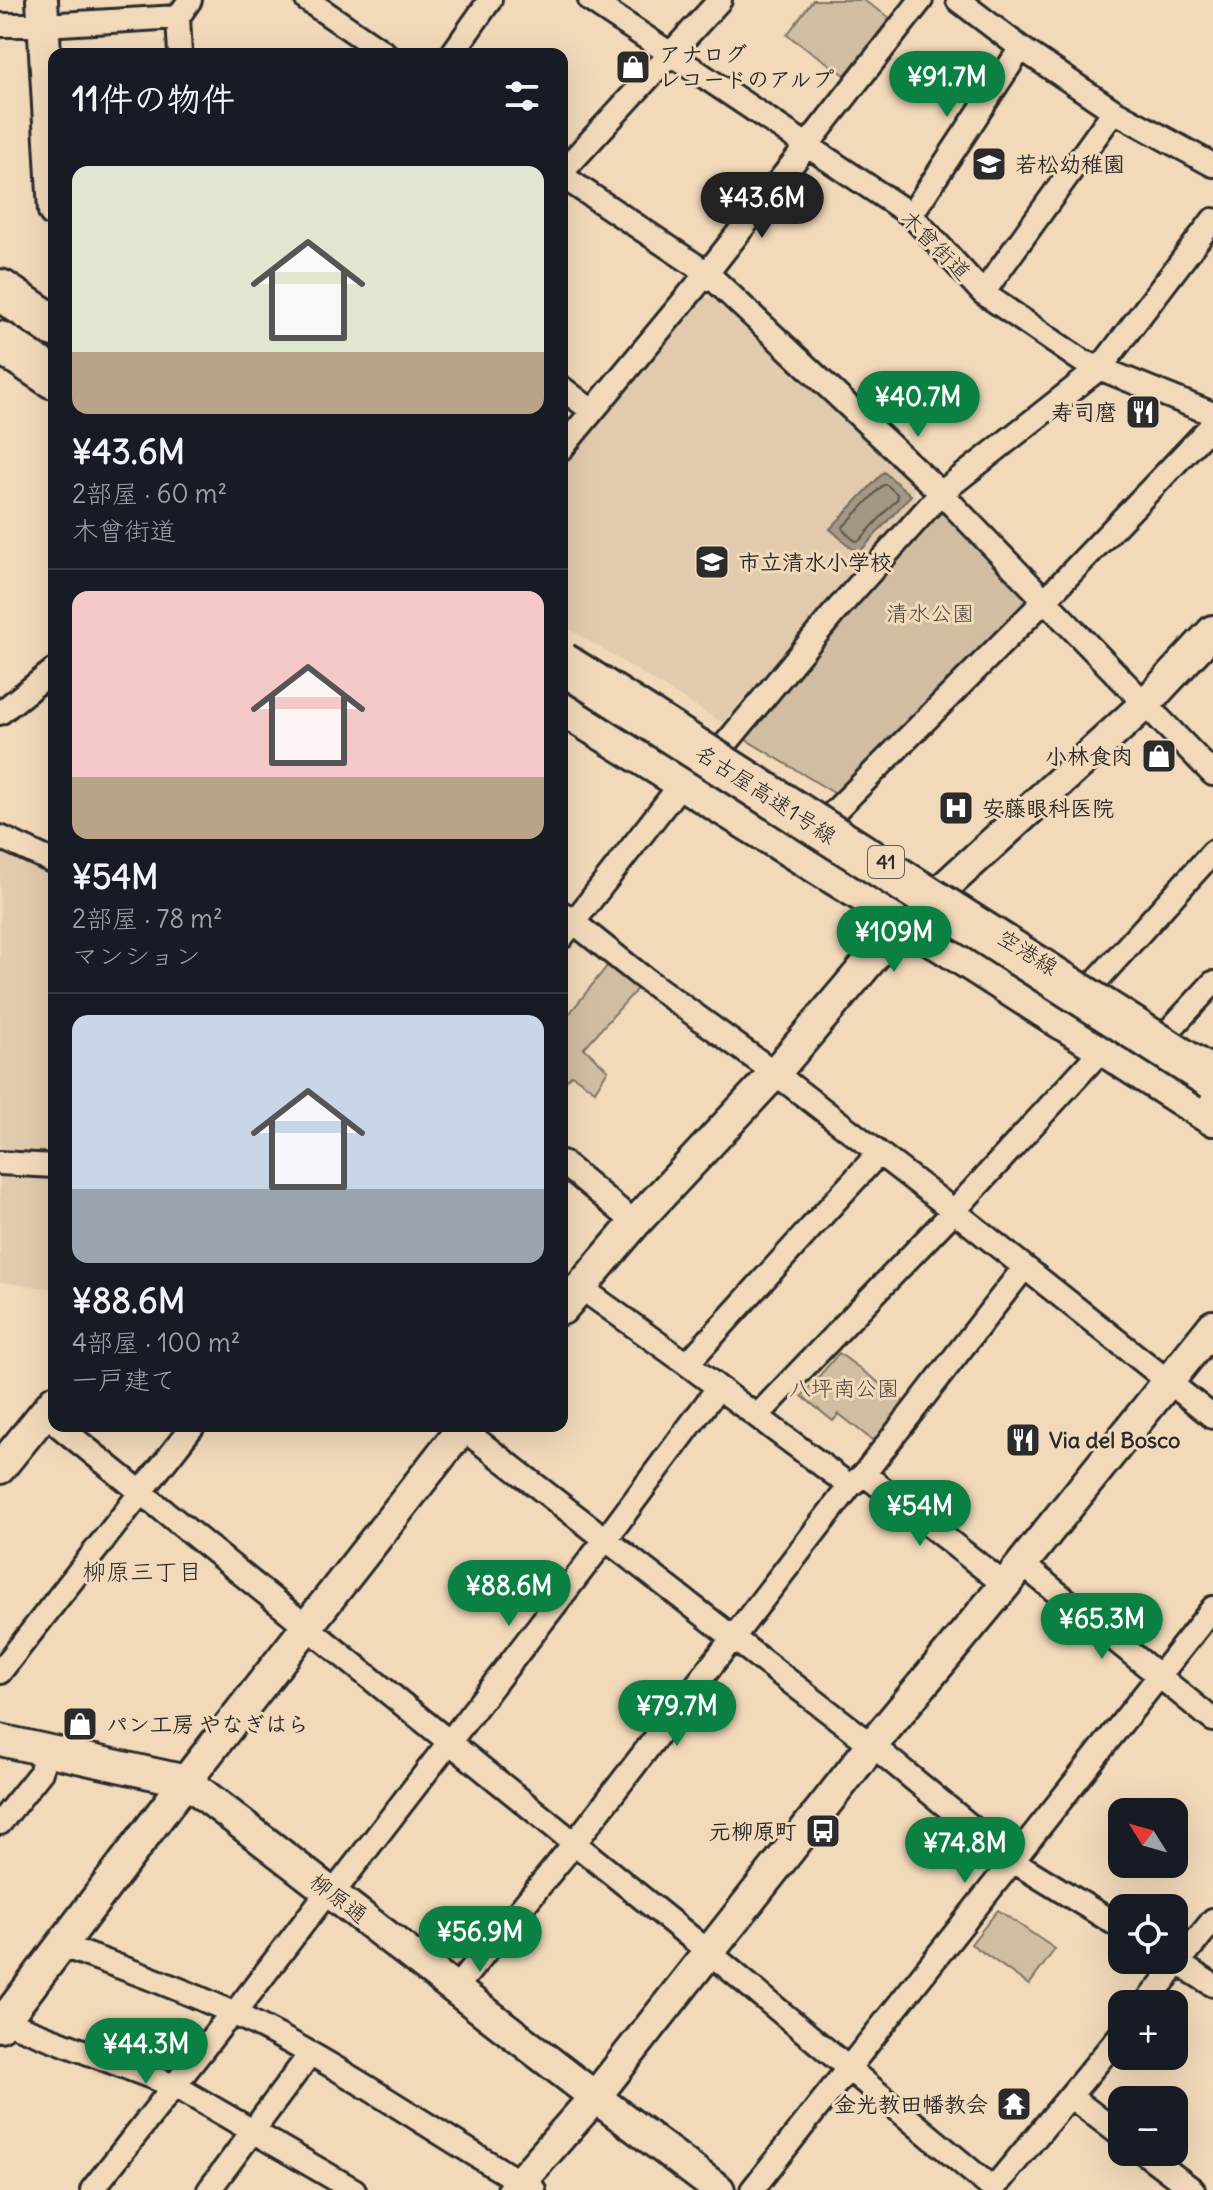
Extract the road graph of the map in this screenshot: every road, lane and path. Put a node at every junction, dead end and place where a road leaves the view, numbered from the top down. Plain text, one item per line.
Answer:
1 (307, 0) edge
2 (490, 0) edge
3 (590, 0) edge
4 (720, 0) edge
5 (921, 0) edge
6 (958, 0) edge
7 (184, 9) edge
8 (43, 12) edge
9 (0, 25) edge
10 (181, 48) edge
11 (377, 48) edge
12 (456, 48) edge
13 (1021, 48) junction
14 (671, 56) junction
15 (48, 102) edge
16 (1114, 111) junction
17 (806, 147) junction
18 (1213, 165) edge
19 (568, 168) edge
20 (568, 178) edge
21 (911, 215) junction
22 (1213, 220) edge
23 (707, 273) junction
24 (0, 290) edge
25 (983, 293) junction
26 (0, 303) edge
27 (48, 322) edge
28 (0, 326) edge
29 (48, 333) edge
30 (0, 342) edge
31 (48, 353) edge
32 (1101, 367) junction
33 (0, 375) edge
34 (48, 376) edge
35 (48, 379) edge
36 (568, 393) edge
37 (592, 411) junction
38 (1213, 414) edge
39 (1213, 424) edge
40 (568, 441) edge
41 (941, 493) junction
42 (1046, 599) junction
43 (1213, 631) edge
44 (568, 655) edge
45 (568, 667) edge
46 (48, 675) edge
47 (568, 689) edge
48 (1145, 704) junction
49 (568, 708) edge
50 (0, 713) edge
51 (718, 753) junction
52 (1213, 774) edge
53 (685, 779) junction
54 (823, 823) junction
55 (0, 837) edge
56 (1213, 852) edge
57 (48, 859) edge
58 (922, 906) junction
59 (568, 922) edge
60 (568, 925) edge
61 (1213, 983) edge
62 (1088, 990) junction
63 (1163, 1037) junction
64 (1106, 1045) junction
65 (1213, 1068) edge
66 (775, 1073) junction
67 (1213, 1079) edge
68 (1213, 1100) edge
69 (1213, 1115) edge
70 (878, 1154) junction
71 (0, 1163) edge
72 (48, 1166) edge
73 (568, 1167) edge
74 (954, 1211) junction
75 (635, 1223) junction
76 (1024, 1268) junction
77 (571, 1298) edge
78 (1213, 1326) edge
79 (687, 1364) junction
80 (1168, 1381) junction
81 (718, 1388) junction
82 (757, 1416) junction
83 (1213, 1417) edge
84 (48, 1421) edge
85 (71, 1432) edge
86 (188, 1432) edge
87 (458, 1432) edge
88 (468, 1432) edge
89 (0, 1468) edge
90 (857, 1480) junction
91 (141, 1493) junction
92 (605, 1540) junction
93 (1013, 1574) junction
94 (1213, 1608) edge
95 (306, 1628) junction
96 (733, 1637) junction
97 (0, 1672) edge
98 (1158, 1677) junction
99 (1213, 1720) edge
100 (0, 1740) edge
101 (450, 1743) junction
102 (872, 1745) junction
103 (45, 1749) junction
104 (186, 1781) junction
105 (0, 1823) edge
106 (573, 1845) junction
107 (1013, 1861) junction
108 (331, 1891) junction
109 (1108, 1919) edge
110 (1213, 1920) edge
111 (63, 1946) junction
112 (1188, 1948) edge
113 (710, 1953) junction
114 (1188, 1970) edge
115 (1213, 1985) edge
116 (455, 1989) junction
117 (234, 2014) junction
118 (2, 2024) edge
119 (1108, 2051) edge
120 (310, 2054) junction
121 (849, 2070) junction
122 (175, 2086) junction
123 (595, 2097) junction
124 (1071, 2097) junction
125 (1108, 2125) edge
126 (253, 2129) junction
127 (1161, 2166) edge
128 (522, 2187) edge
129 (92, 2190) edge
130 (209, 2190) edge
131 (354, 2190) edge
132 (719, 2190) edge
133 (752, 2190) edge
134 (992, 2190) edge
135 (1193, 2190) edge

1 - 11 street
2 - 12 street
3 - 14 street, 木曾街道
4 - 14 street
5 - 17 street
6 - 13 street
7 - 8 street
7 - 10 street
8 - 9 street
8 - 15 street
13 - 16 street
13 - 21 street
14 - 17 street, 木曾街道
14 - 19 street
16 - 18 street
16 - 25 street
17 - 21 street, 木曾街道
17 - 23 street
20 - 23 street
21 - 25 street, 木曾街道
22 - 32 street
23 - 37 street
23 - 41 street
24 - 27 highway
25 - 32 street, 木曾街道
26 - 29 highway
28 - 31 highway
30 - 34 highway
32 - 38 street, 木曾街道
32 - 41 street
33 - 35 highway
36 - 37 street
37 - 40 street
39 - 42 street
41 - 42 street
41 - 51 street
42 - 48 street
42 - 54 street
43 - 48 street
44 - 51 highway, 空港線 / 41
45 - 67 highway, 名古屋高速1号線, bridge
46 - 50 street
47 - 68 highway, 名古屋高速1号線
48 - 52 street
48 - 58 street
49 - 53 highway, 空港線 / 41
51 - 54 highway, 空港線 / 41
53 - 58 highway, 空港線 / 41
53 - 59 street
54 - 58 highway, 空港線 / 41
55 - 57 street
56 - 62 street
58 - 62 highway, 空港線 / 41
58 - 64 highway, 空港線 / 41
58 - 66 street
60 - 66 street
61 - 63 street
62 - 63 highway, 空港線 / 41
63 - 65 highway, 空港線 / 41
64 - 69 highway, 空港線 / 41
64 - 74 street
66 - 70 street
66 - 75 street
70 - 74 street
70 - 79 street
71 - 72 street
73 - 75 street
74 - 76 street
74 - 82 street
75 - 77 street
76 - 80 street
76 - 90 street
77 - 79 street
78 - 80 street
79 - 81 street
80 - 83 street
80 - 93 street
81 - 82 street
81 - 92 street
82 - 90 street
84 - 89 street
85 - 91 street
86 - 91 street
87 - 95 street
88 - 92 street
90 - 93 street
90 - 96 street
91 - 95 street
91 - 97 street
92 - 96 street
92 - 101 street
93 - 98 street
93 - 102 street
94 - 98 street
95 - 101 street
95 - 104 street
96 - 102 street
96 - 106 street
98 - 99 street
98 - 107 street
100 - 103 street, 柳原通
101 - 106 street
101 - 108 street
102 - 107 street
102 - 113 street
103 - 104 street, 柳原通
103 - 105 street
104 - 108 street, 柳原通
104 - 111 street
106 - 113 street
106 - 116 street
107 - 109 street
107 - 121 street
108 - 116 street, 柳原通
108 - 117 street
110 - 112 street
111 - 117 street
111 - 118 street
113 - 121 street
113 - 123 street
114 - 115 street
116 - 123 street, 柳原通
117 - 120 street
117 - 122 street
118 - 122 street
119 - 124 street
120 - 126 street
120 - 128 street
121 - 133 street
121 - 134 street
122 - 126 street
122 - 129 street
123 - 128 street
123 - 132 street, 柳原通
124 - 125 street
124 - 134 street
126 - 130 street
126 - 131 street
127 - 135 street

